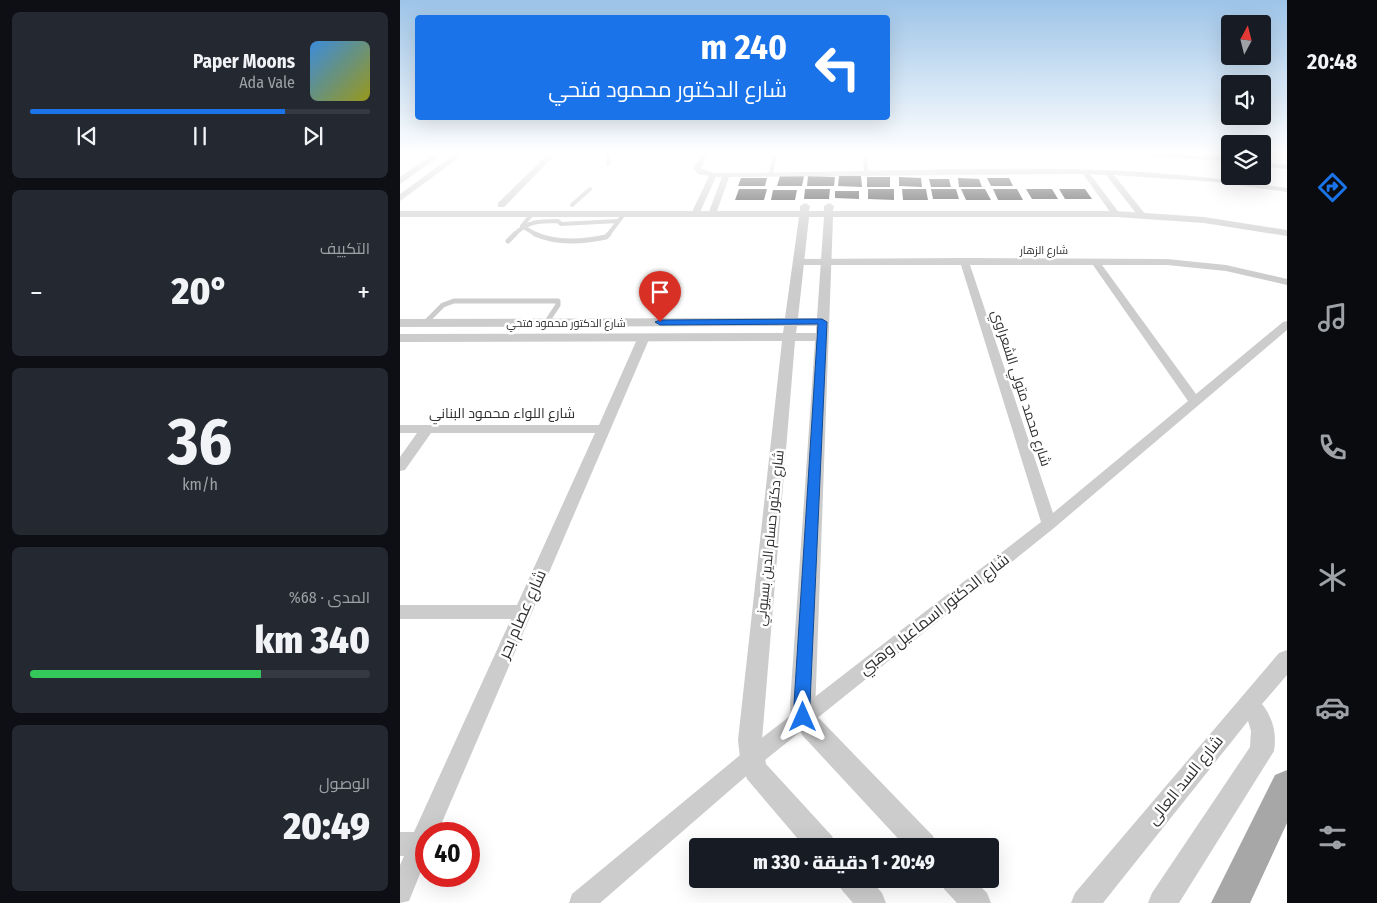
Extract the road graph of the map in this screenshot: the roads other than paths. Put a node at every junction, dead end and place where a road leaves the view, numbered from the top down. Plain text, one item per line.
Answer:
1 (513, 193) edge
2 (585, 193) edge
3 (704, 193) edge
4 (720, 193) edge
5 (1101, 193) edge
6 (1124, 193) edge
7 (400, 205) edge
8 (501, 205) junction
9 (572, 205) junction
10 (1135, 206) junction
11 (697, 210) junction
12 (714, 210) junction
13 (804, 210) junction
14 (829, 210) junction
15 (1113, 210) junction
16 (400, 214) edge
17 (532, 214) junction
18 (1142, 215) junction
19 (621, 218) junction
20 (1287, 224) edge
21 (522, 226) junction
22 (1287, 233) edge
23 (508, 240) dead end
24 (964, 261) junction
25 (1095, 261) junction
26 (798, 262) junction
27 (826, 262) junction
28 (1287, 282) edge
29 (400, 323) edge
30 (424, 323) junction
31 (546, 323) junction
32 (1287, 324) edge
33 (790, 330) junction
34 (822, 330) junction
35 (400, 338) edge
36 (644, 338) junction
37 (1194, 401) junction
38 (400, 429) edge
39 (427, 429) junction
40 (603, 429) junction
41 (400, 467) edge
42 (1049, 524) junction
43 (400, 612) edge
44 (523, 612) junction
45 (1287, 659) edge
46 (1248, 704) junction
47 (803, 717) junction
48 (752, 758) junction
49 (1287, 786) edge
50 (815, 838) edge
51 (915, 838) edge
52 (410, 844) edge
53 (859, 888) edge
54 (963, 888) edge
55 (400, 892) edge
56 (580, 903) edge
57 (872, 903) edge
58 (977, 903) edge
59 (1085, 903) edge
60 (1162, 903) edge
61 (1230, 903) edge

1 - 8 street
2 - 9 lane
3 - 11 street
4 - 12 street
5 - 15 street
6 - 10 street
7 - 8 street
8 - 9 street
9 - 11 street
10 - 15 street
10 - 18 street
10 - 20 street
11 - 12 street
11 - 19 street
12 - 13 street
13 - 14 street
13 - 26 street, شارع دكتور حسام الدين بسيوني
14 - 15 street
14 - 27 street
15 - 18 street
16 - 17 street
17 - 19 street
17 - 21 lane
18 - 22 street
19 - 21 lane
19 - 21 lane
21 - 23 lane
24 - 25 street, شارع الزهار
24 - 27 street, شارع الزهار
24 - 42 street, شارع محمد متولي الشعراوي
25 - 28 street, شارع الزهار
25 - 37 street
26 - 27 street, شارع الزهار
26 - 33 street, شارع دكتور حسام الدين بسيوني
27 - 34 street
29 - 30 street, شارع الدكتور محمود فتحي
30 - 31 street, شارع الدكتور محمود فتحي
30 - 31 lane
31 - 33 street, شارع الدكتور محمود فتحي
32 - 37 street, شارع الدكتور اسماعيل وهبي
33 - 34 street, شارع الدكتور محمود فتحي
33 - 36 street, شارع الدكتور محمود فتحي
33 - 48 street, شارع دكتور حسام الدين بسيوني
34 - 47 street
35 - 36 street, شارع الدكتور محمود فتحي
36 - 40 street, شارع عصام بحر
37 - 42 street, شارع الدكتور اسماعيل وهبي
38 - 39 street, شارع اللواء محمود البناني
39 - 40 street, شارع اللواء محمود البناني
39 - 41 street
40 - 44 street, شارع عصام بحر
42 - 47 street, شارع الدكتور اسماعيل وهبي
43 - 44 street
44 - 52 street, شارع عصام بحر
45 - 46 street, شارع السد العالى
46 - 59 street, شارع السد العالى
46 - 60 street
47 - 48 street, شارع الدكتور اسماعيل وهبي
47 - 51 street
48 - 50 street, شارع دكتور حسام الدين بسيوني
48 - 56 street, شارع الدكتور اسماعيل وهبي
49 - 61 main road
52 - 55 street, شارع عصام بحر
53 - 57 street
54 - 58 street

